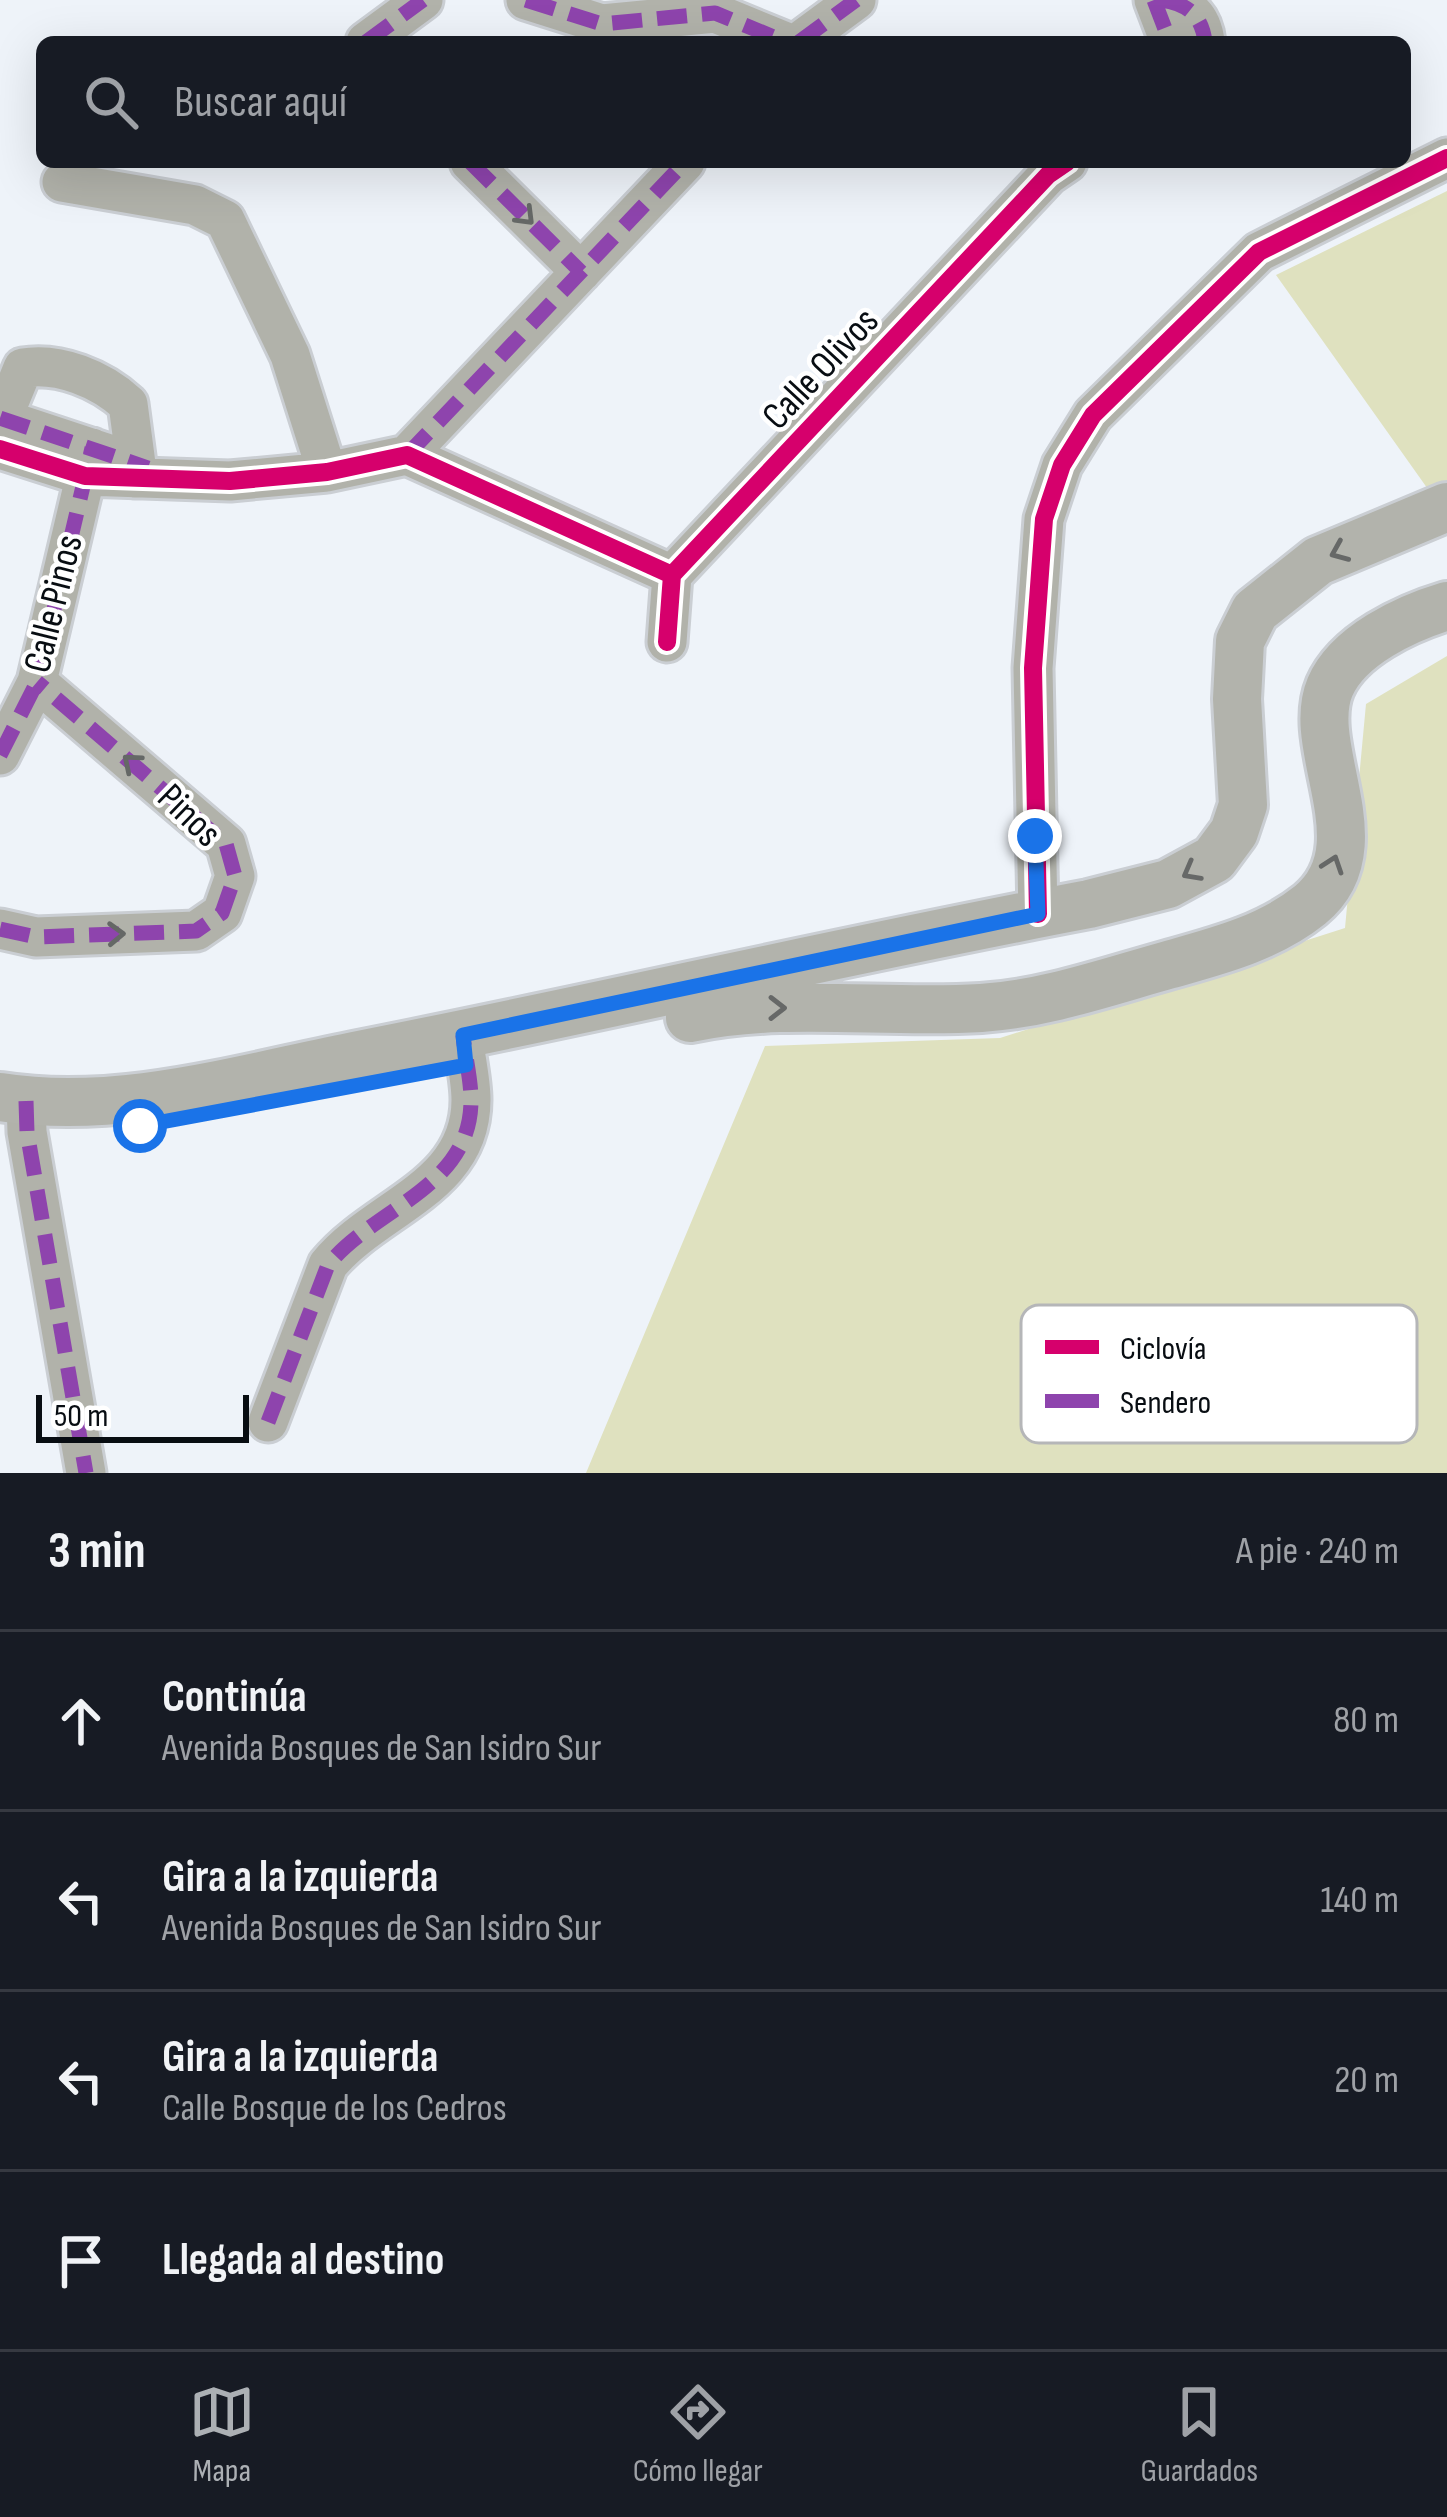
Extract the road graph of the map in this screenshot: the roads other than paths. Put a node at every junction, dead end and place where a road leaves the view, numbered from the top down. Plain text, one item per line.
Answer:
1 (423, 0) edge
2 (526, 0) edge
3 (856, 0) edge
4 (1158, 0) edge
5 (374, 36) edge
6 (771, 36) edge
7 (807, 36) edge
8 (1168, 36) edge
9 (1204, 36) edge
10 (1447, 158) edge
11 (476, 168) edge
12 (679, 168) edge
13 (1058, 168) edge
14 (62, 182) dead end
15 (581, 272) junction
16 (1, 429) edge
17 (407, 455) junction
18 (88, 462) junction
19 (135, 471) junction
20 (327, 472) junction
21 (1447, 507) edge
22 (672, 575) junction
23 (1447, 606) edge
24 (667, 642) dead end
25 (37, 682) junction
26 (0, 755) edge
27 (1038, 914) junction
28 (0, 929) edge
29 (465, 1050) junction
30 (13, 1115) edge
31 (268, 1422) dead end
32 (86, 1473) edge

1 - 5 street
2 - 6 street
3 - 7 street
4 - 8 street
4 - 9 street
10 - 27 street
11 -> 15 street
12 - 15 street
13 - 22 street, Calle Olivos
14 - 20 street
15 - 17 street
16 - 18 street
16 - 19 street
17 - 20 street
17 - 22 street
18 - 19 street
18 - 25 street, Calle Pinos
19 - 20 street
21 -> 27 main road
22 - 24 street
29 -> 23 main road
25 - 26 street, Calle Pinos
28 -> 25 street, Pinos
27 - 29 main road
29 - 30 main road
29 - 31 street
30 - 32 street

